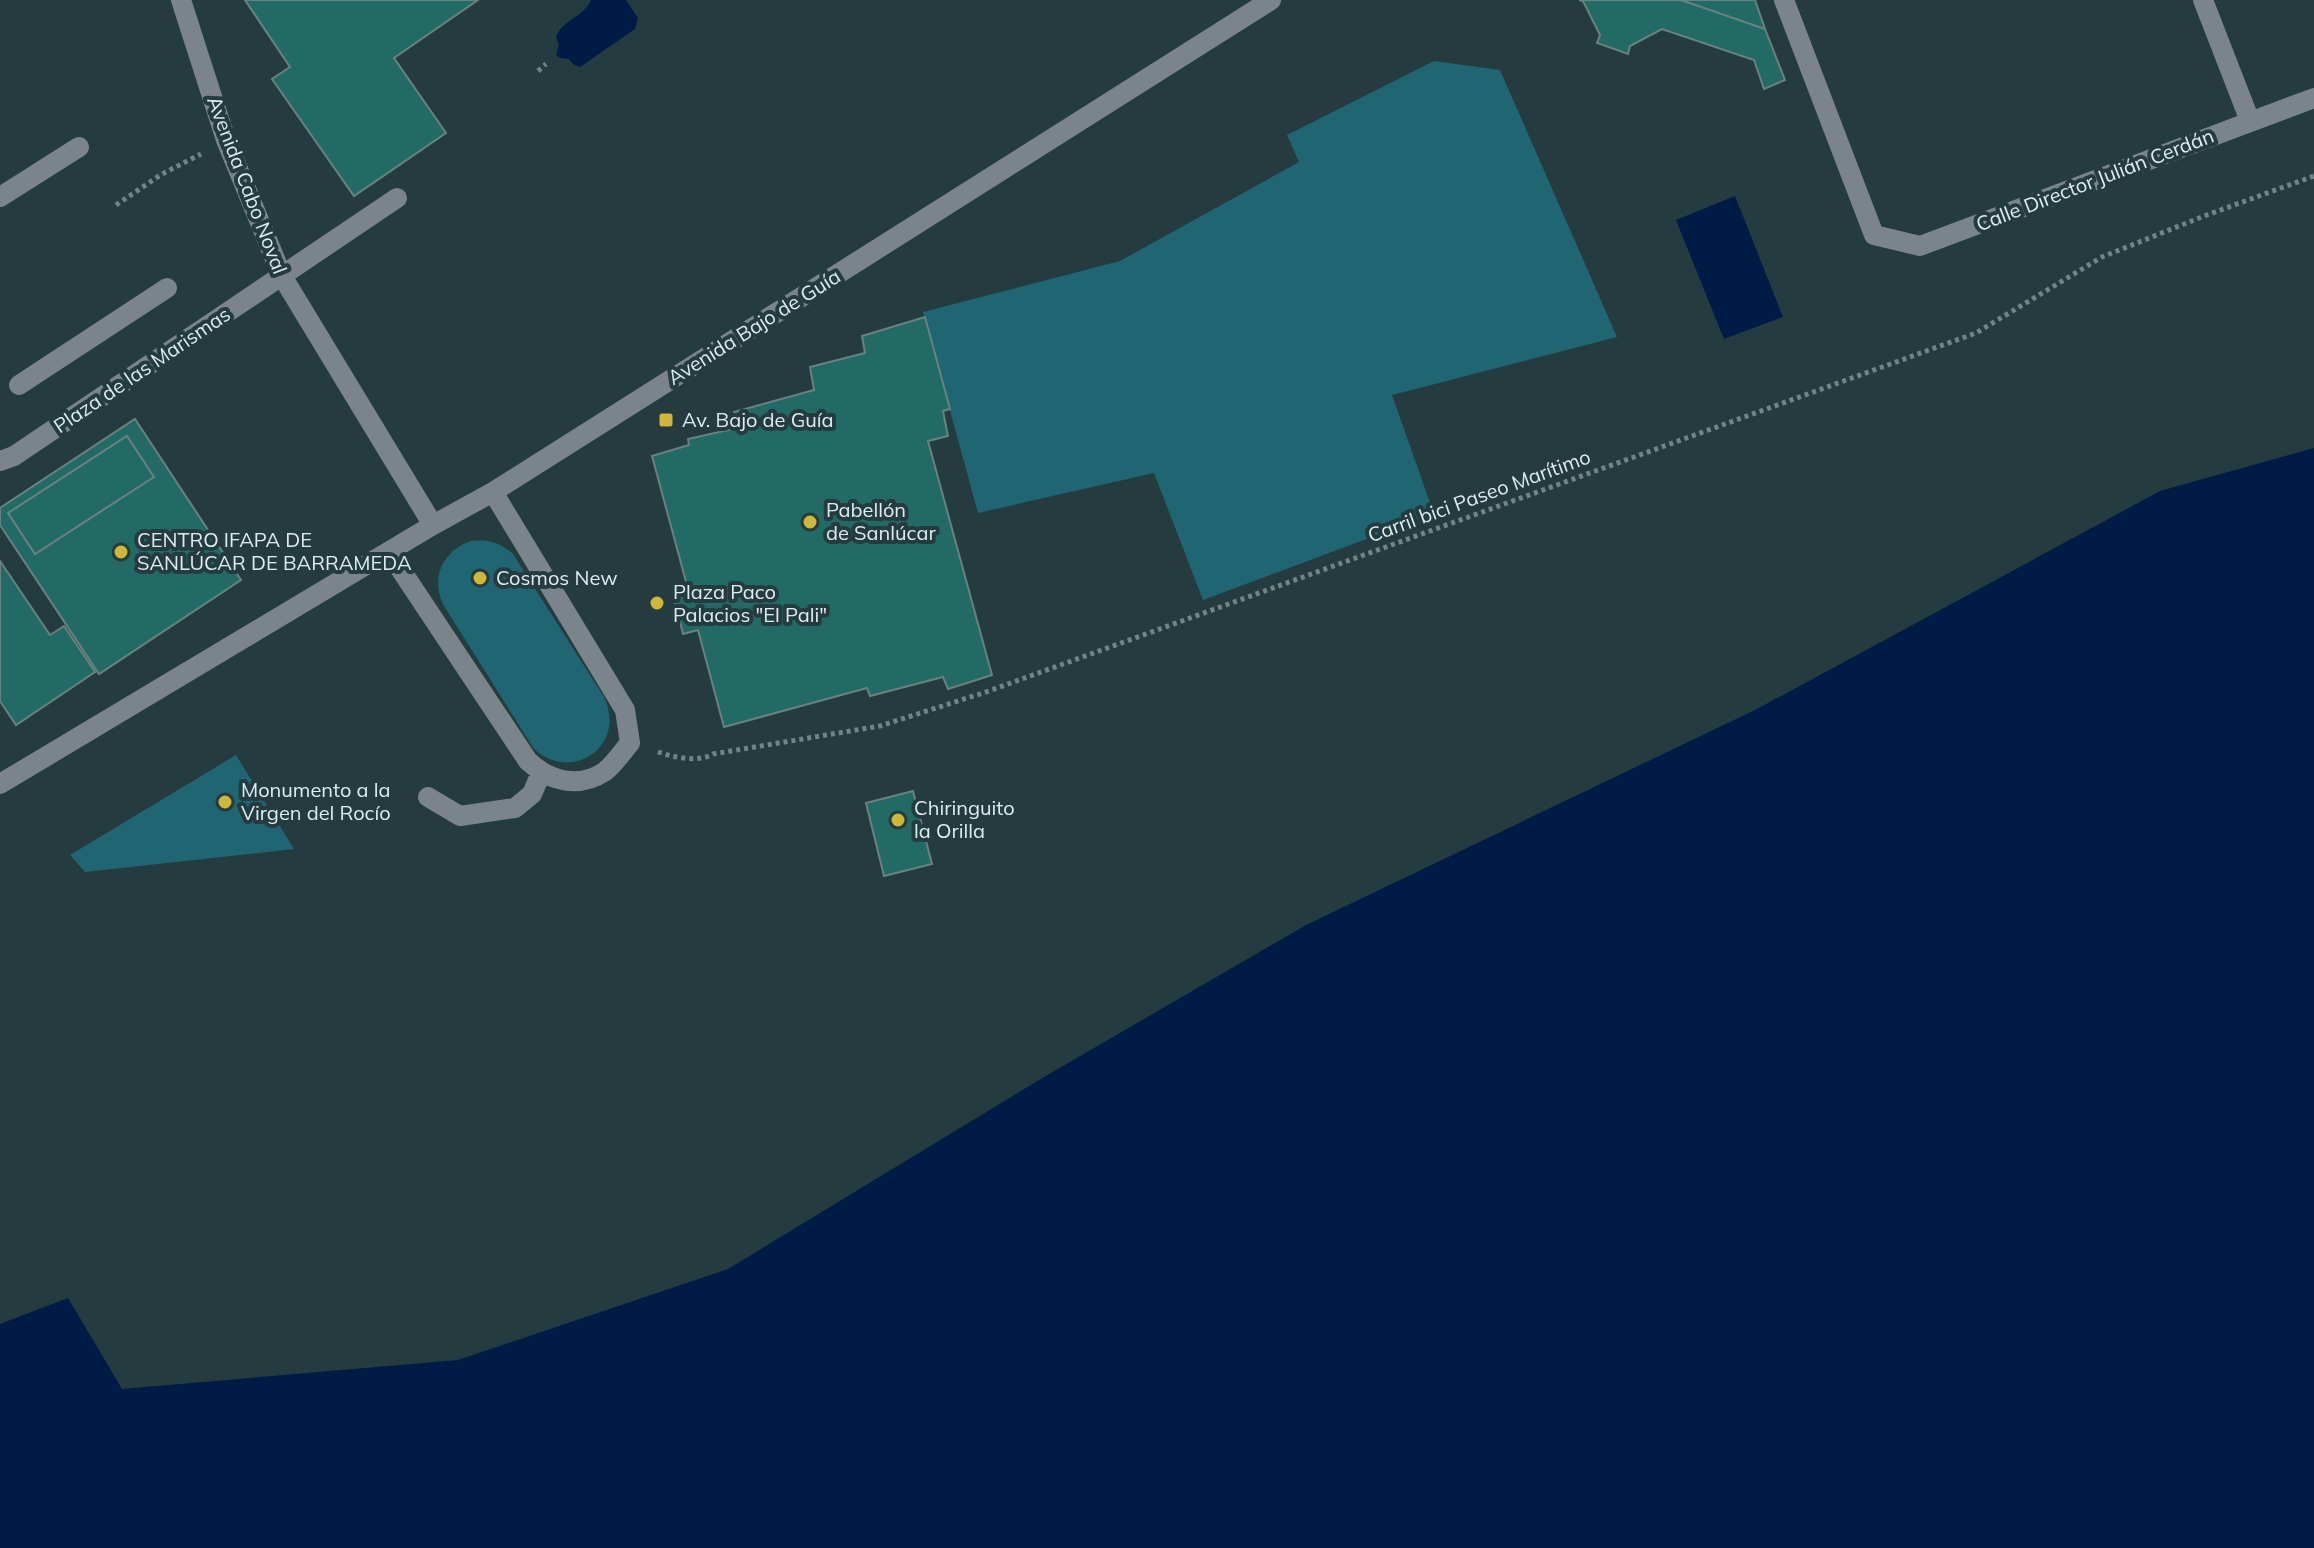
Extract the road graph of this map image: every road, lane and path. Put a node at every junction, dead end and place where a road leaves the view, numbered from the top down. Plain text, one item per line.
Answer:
1 (1271, 0) edge
2 (1784, 0) edge
3 (2203, 0) edge
4 (183, 1) edge
5 (546, 64) dead end
6 (538, 71) dead end
7 (2314, 98) edge
8 (2250, 121) junction
9 (226, 140) junction
10 (79, 147) dead end
11 (2314, 176) edge
12 (0, 197) edge
13 (397, 198) dead end
14 (116, 205) dead end
15 (282, 276) junction
16 (167, 288) dead end
17 (19, 385) dead end
18 (0, 461) edge
19 (493, 492) junction
20 (433, 525) junction
21 (389, 552) junction
22 (630, 743) junction
23 (541, 773) junction
24 (0, 784) edge
25 (428, 797) dead end

1 - 19 street, Avenida Bajo de Guía
2 - 8 street, Calle Director Julián Cerdán
3 - 8 street
4 - 9 street, Avenida Cabo Noval
5 - 6 path
7 - 8 street, Calle Director Julián Cerdán
9 - 14 path
9 - 15 street, Avenida Cabo Noval
10 - 12 street
11 - 22 path, Carril bici Paseo Marítimo
13 - 15 street, Plaza de las Marismas
15 - 18 street, Plaza de las Marismas
15 - 20 street, Avenida Cabo Noval
16 - 17 street
19 - 20 street, Avenida Bajo de Guía
19 - 22 street
20 - 21 street, Avenida Bajo de Guía
21 - 23 street
21 - 24 street, Avenida Bajo de Guía
22 - 23 street
23 - 25 street

